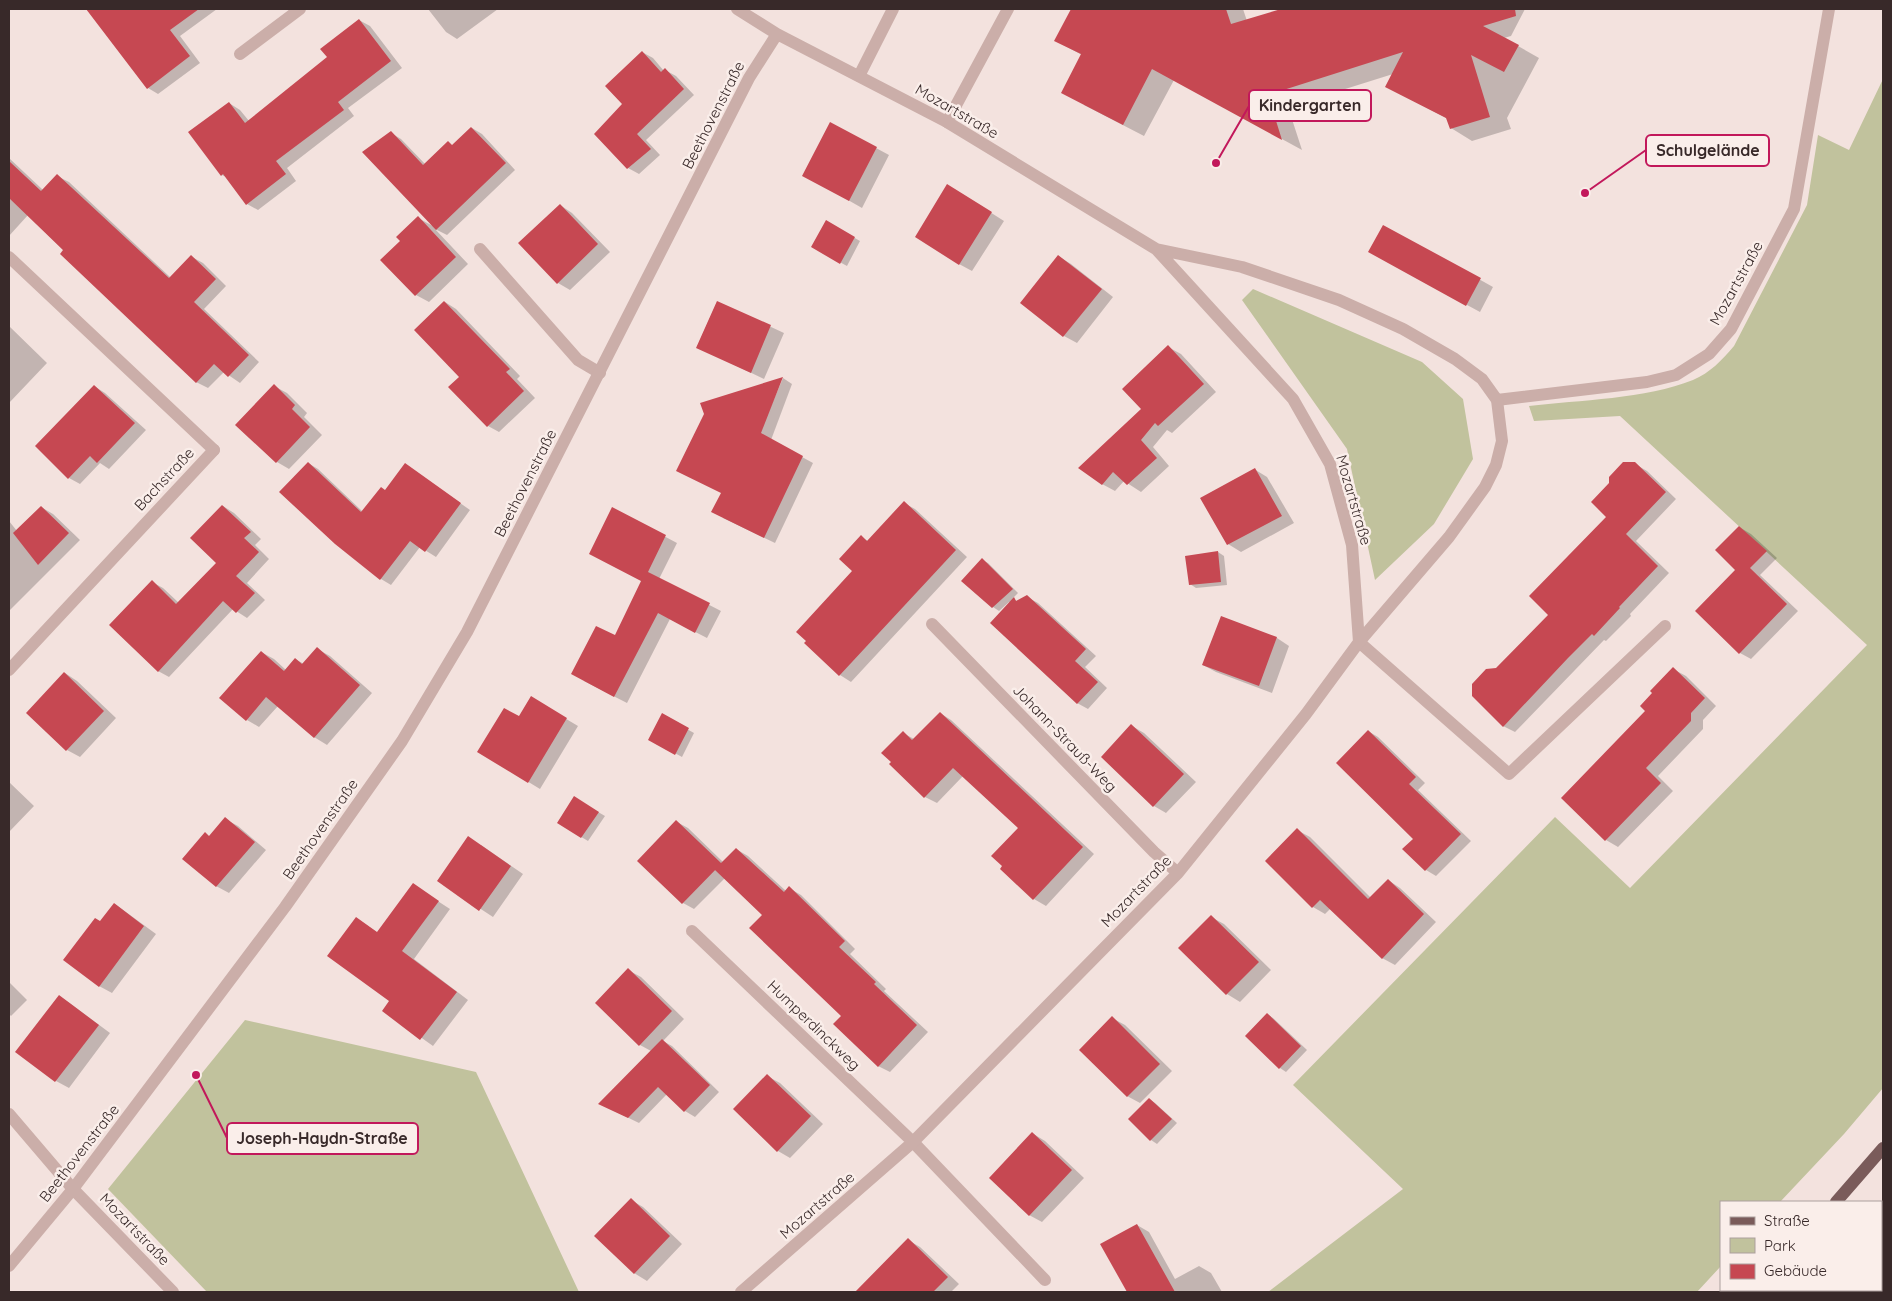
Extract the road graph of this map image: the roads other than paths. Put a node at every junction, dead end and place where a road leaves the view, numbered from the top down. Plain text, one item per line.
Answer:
1 (300, 9) edge
2 (737, 9) edge
3 (893, 9) edge
4 (1008, 9) edge
5 (1830, 9) edge
6 (777, 34) junction
7 (240, 54) dead end
8 (859, 76) junction
9 (947, 122) junction
10 (480, 249) dead end
11 (1156, 249) junction
12 (9, 258) edge
13 (600, 373) junction
14 (1497, 400) junction
15 (932, 624) dead end
16 (1666, 626) dead end
17 (1359, 642) junction
18 (9, 670) edge
19 (1178, 873) junction
20 (692, 931) dead end
21 (9, 1114) edge
22 (913, 1142) junction
23 (1883, 1148) edge
24 (73, 1189) junction
25 (1837, 1201) edge
26 (9, 1266) edge
27 (1045, 1280) dead end
28 (173, 1292) edge
29 (741, 1292) edge

1 - 7 street
2 - 6 street, Mozartstraße
3 - 8 street
4 - 9 street
5 - 14 street, Mozartstraße
6 - 8 street, Mozartstraße
6 - 13 street, Beethovenstraße
8 - 9 street, Mozartstraße
9 - 11 street, Mozartstraße
10 - 13 street
11 - 14 street, Mozartstraße
11 - 17 street, Mozartstraße
12 - 18 street, Bachstraße
13 - 24 street, Beethovenstraße
14 - 17 street, Mozartstraße
15 - 19 street, Johann-Strauß-Weg
16 - 17 street
17 - 19 street, Mozartstraße
19 - 22 street, Mozartstraße
20 - 22 street, Humperdinckweg
21 - 24 street, Mozartstraße
22 - 27 street
22 - 29 street, Mozartstraße
23 - 25 main road
24 - 26 street, Beethovenstraße
24 - 28 street, Mozartstraße

